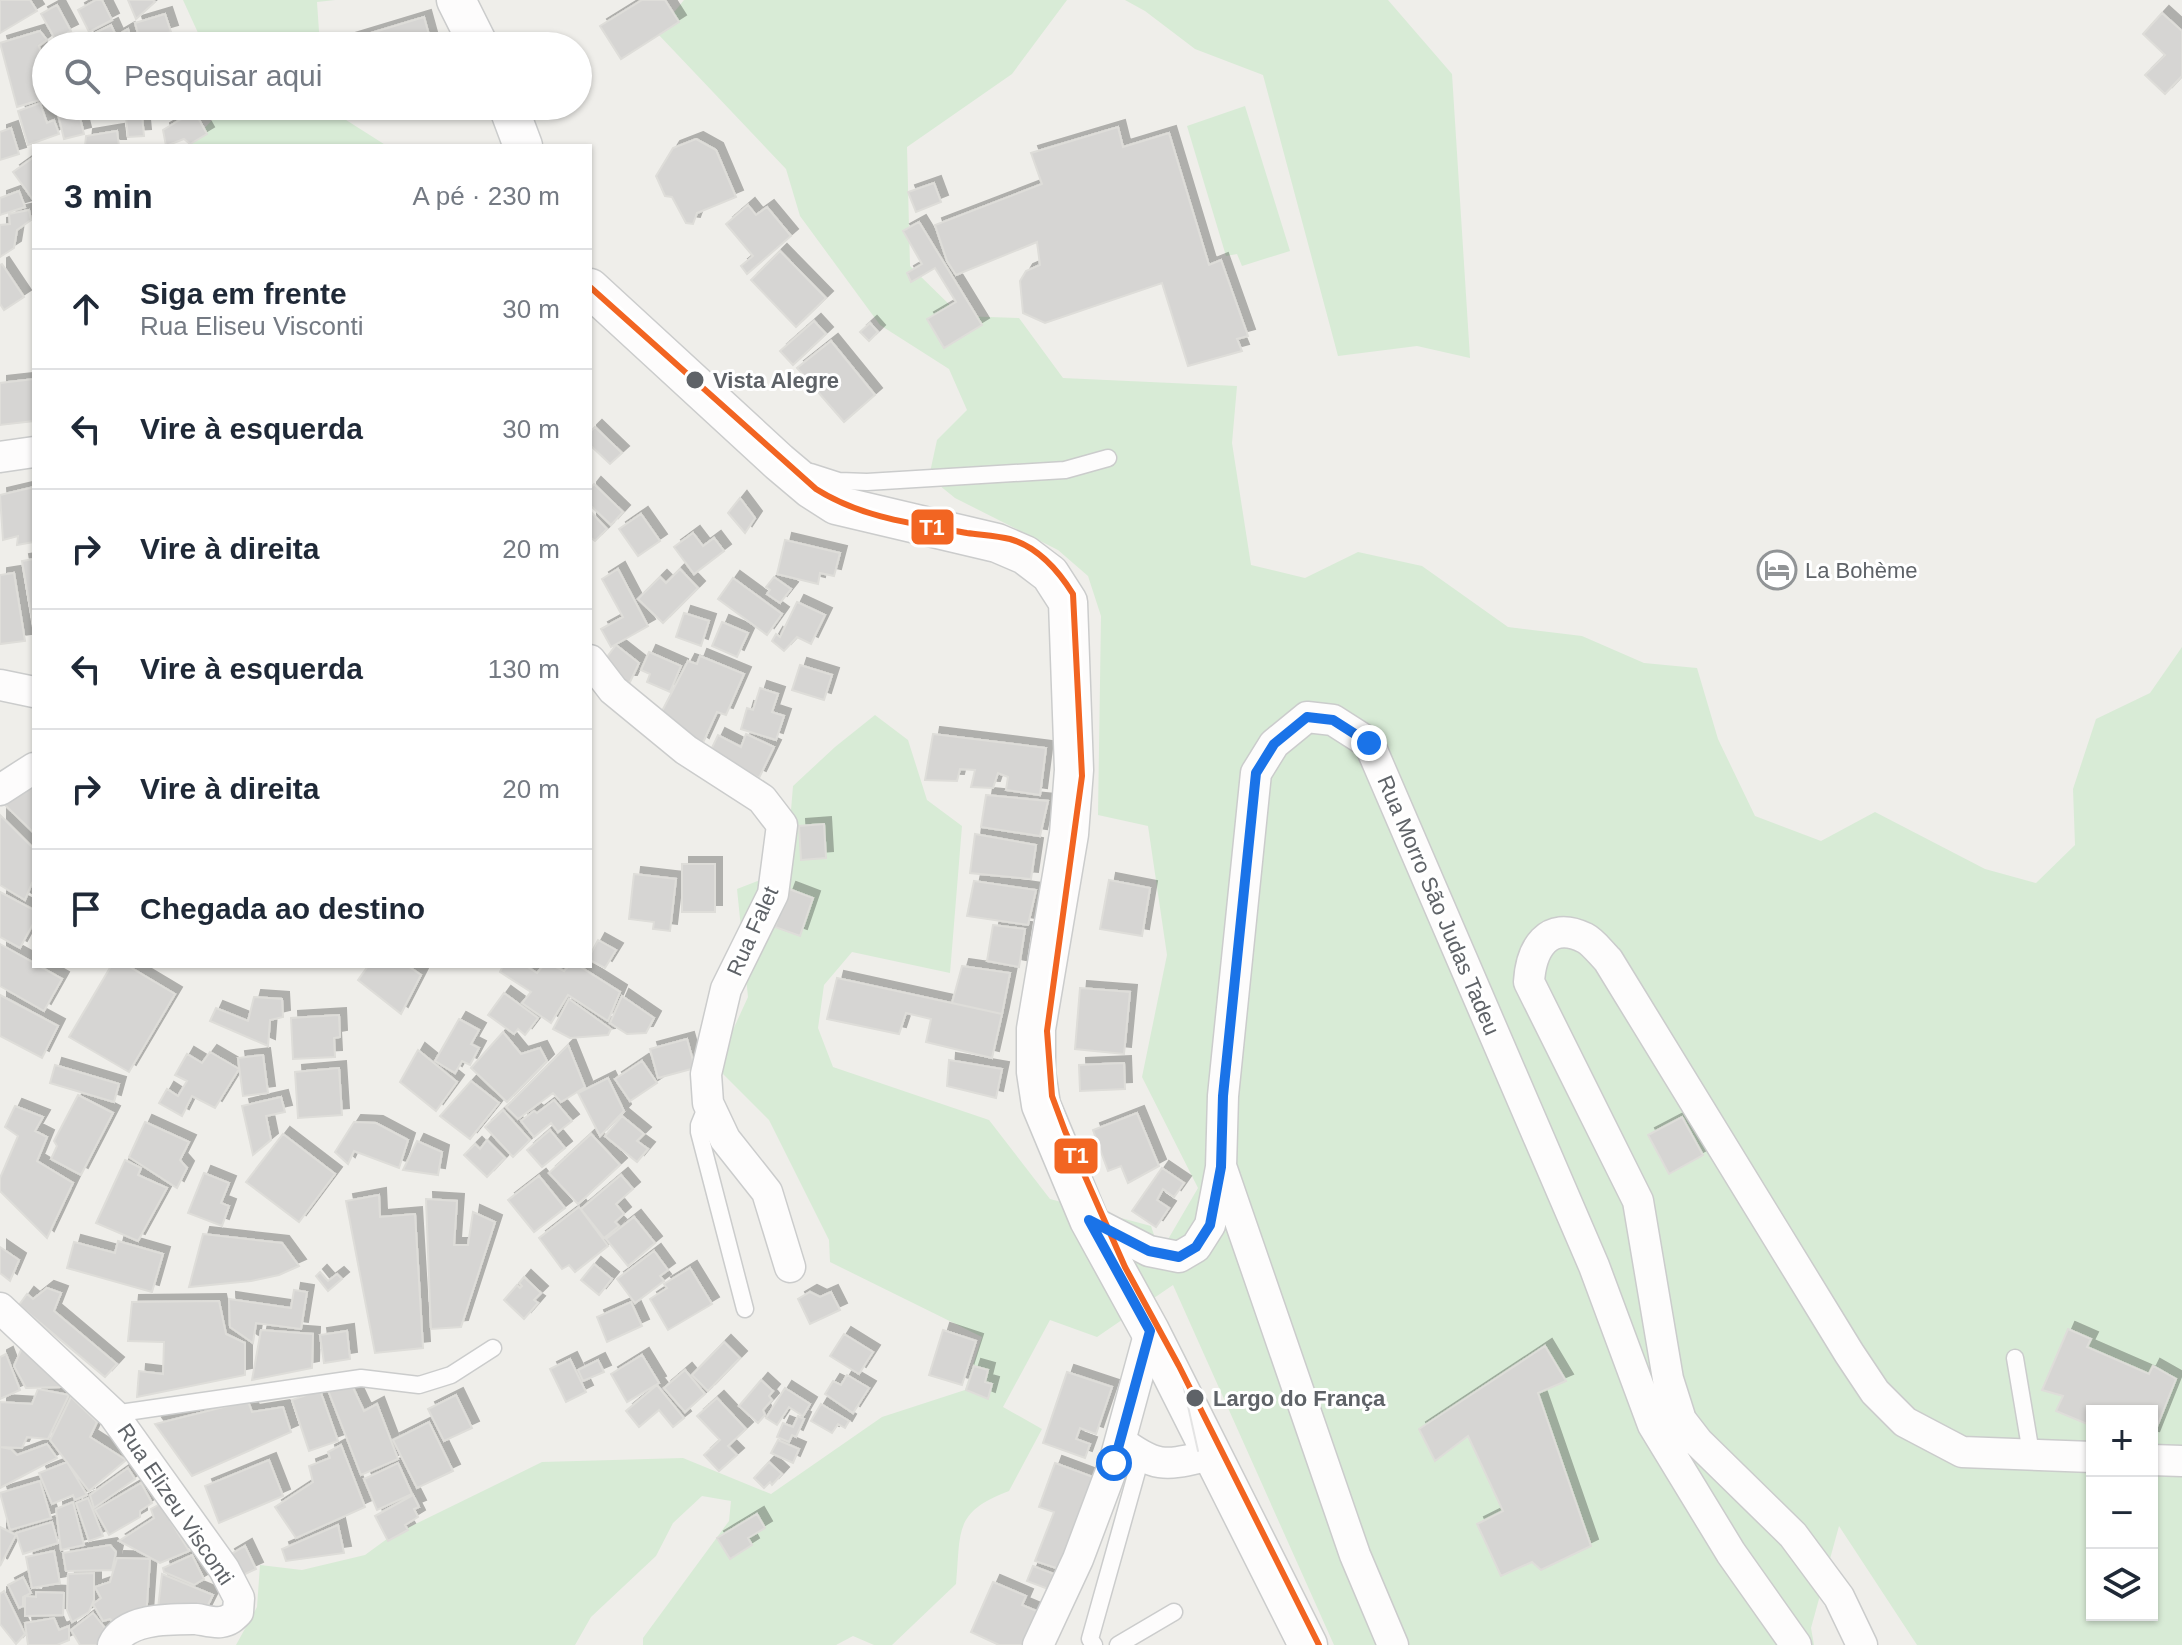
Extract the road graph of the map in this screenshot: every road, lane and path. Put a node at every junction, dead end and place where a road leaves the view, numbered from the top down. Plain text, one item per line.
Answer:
1 (456, 0) edge
2 (472, 32) edge
3 (513, 120) edge
4 (522, 144) edge
5 (592, 290) edge
6 (32, 452) edge
7 (0, 457) edge
8 (1108, 458) dead end
9 (779, 462) junction
10 (592, 663) edge
11 (0, 685) edge
12 (32, 692) edge
13 (32, 769) edge
14 (0, 790) edge
15 (708, 1103) junction
16 (1221, 1167) junction
17 (1089, 1220) junction
18 (790, 1267) dead end
19 (0, 1308) edge
20 (745, 1309) dead end
21 (1150, 1331) junction
22 (493, 1348) dead end
23 (2015, 1358) dead end
24 (113, 1414) junction
25 (1130, 1449) junction
26 (2031, 1453) junction
27 (1211, 1455) junction
28 (2086, 1457) edge
29 (2158, 1460) edge
30 (2182, 1461) edge
31 (1174, 1612) dead end
32 (113, 1645) edge
33 (1038, 1645) edge
34 (1094, 1645) edge
35 (1118, 1645) edge
36 (1308, 1645) edge
37 (1393, 1645) edge
38 (1796, 1645) edge
39 (1862, 1645) edge

1 - 2 street
3 - 4 street
5 - 9 street
6 - 7 street
8 - 9 lane
9 - 17 street
10 - 15 street, Rua Falet
11 - 12 street
13 - 14 street
15 - 18 street, Rua Falet
15 - 20 lane
16 - 17 street, Rua Morro São Judas Tadeu
16 - 37 street
16 - 38 street, Rua Morro São Judas Tadeu
17 - 21 street
19 - 24 street, Rua Elizeu Visconti
21 - 25 street
21 - 27 street
22 - 24 lane
23 - 26 lane
24 - 32 street, Rua Elizeu Visconti
25 - 27 street
25 - 33 street
25 - 34 lane
26 - 28 street
26 - 39 street
27 - 36 street
29 - 30 street
31 - 35 lane

